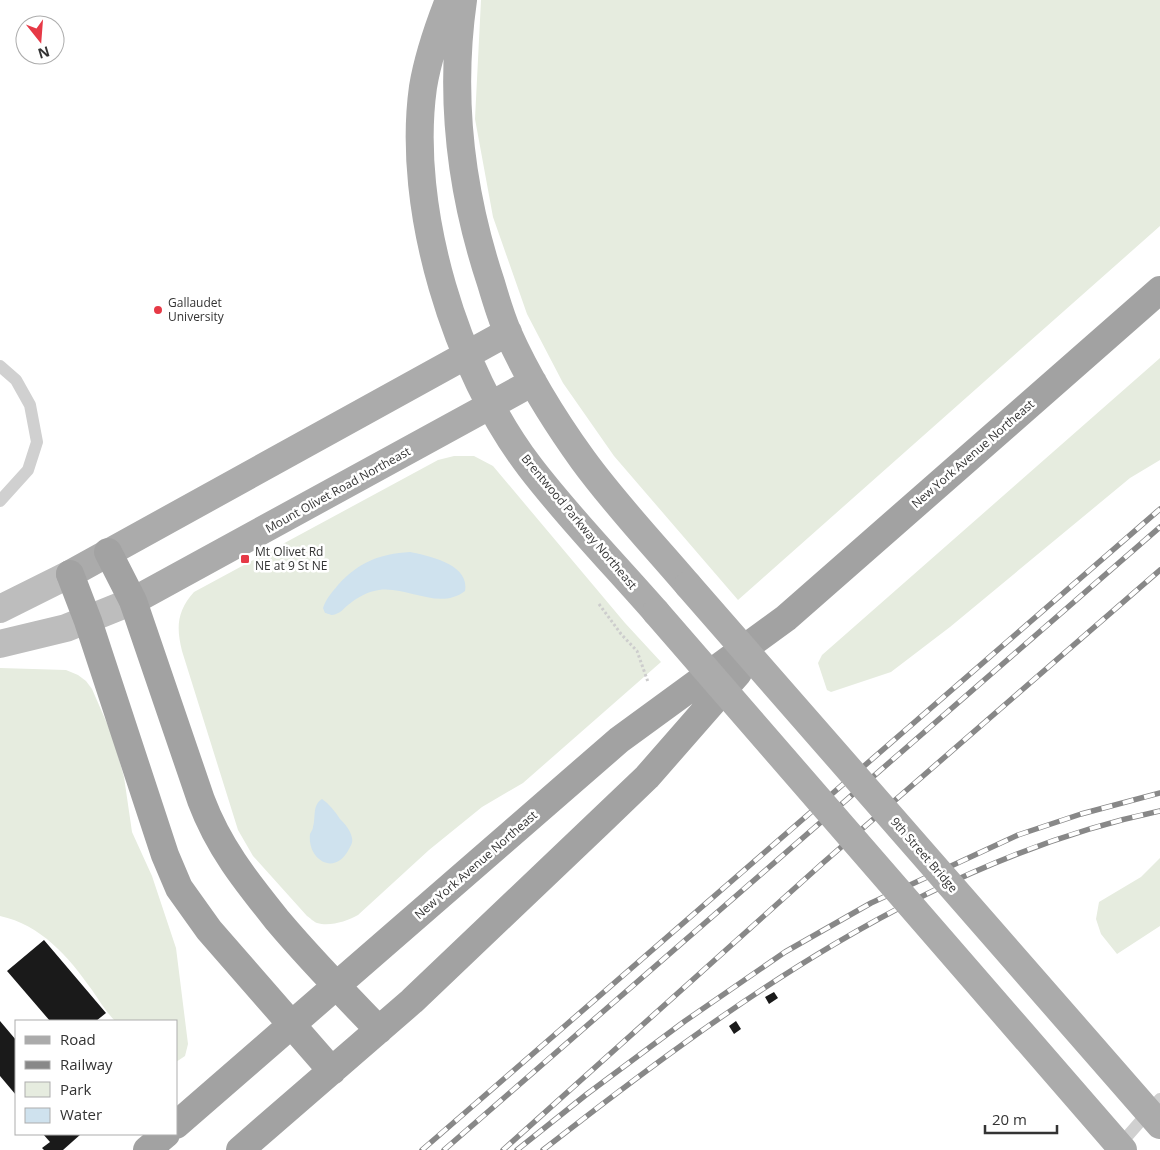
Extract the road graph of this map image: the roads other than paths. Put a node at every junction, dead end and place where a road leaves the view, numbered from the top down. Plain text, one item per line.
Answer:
1 (449, 0) edge
2 (463, 0) edge
3 (1160, 290) edge
4 (508, 332) junction
5 (466, 355) junction
6 (0, 366) edge
7 (533, 382) junction
8 (490, 406) junction
9 (0, 501) edge
10 (108, 552) junction
11 (70, 574) junction
12 (133, 602) junction
13 (0, 609) edge
14 (786, 618) junction
15 (88, 621) junction
16 (0, 644) edge
17 (337, 986) junction
18 (292, 1026) junction
19 (379, 1030) junction
20 (332, 1071) junction
21 (1160, 1099) edge
22 (178, 1123) edge
23 (1160, 1125) edge
24 (165, 1135) edge
25 (147, 1150) edge
26 (240, 1150) edge
27 (1115, 1150) edge
28 (1123, 1150) edge

1 - 5 main road, Brentwood Parkway Northeast
2 - 4 main road
3 - 14 highway, New York Avenue Northeast
4 - 5 main road
4 - 7 main road
5 - 8 main road, Brentwood Parkway Northeast
5 - 10 main road
6 - 9 lane
7 - 8 main road, Mount Olivet Road Northeast
7 - 23 main road, 9th Street Bridge, bridge
8 - 12 main road, Mount Olivet Road Northeast
8 - 28 main road, Brentwood Parkway Northeast, bridge
10 - 11 main road
10 - 12 highway
11 - 13 main road
11 - 15 highway
12 - 15 main road, Mount Olivet Road Northeast
12 - 17 highway
14 - 17 highway, New York Avenue Northeast
14 - 19 highway, New York Avenue Northeast
15 - 16 main road, Mount Olivet Road Northeast
15 - 18 highway
17 - 18 highway, New York Avenue Northeast
17 - 19 highway
18 - 20 highway
18 - 22 highway, New York Avenue Northeast
19 - 20 highway, New York Avenue Northeast
20 - 26 highway, New York Avenue Northeast
21 - 27 lane
24 - 25 highway

